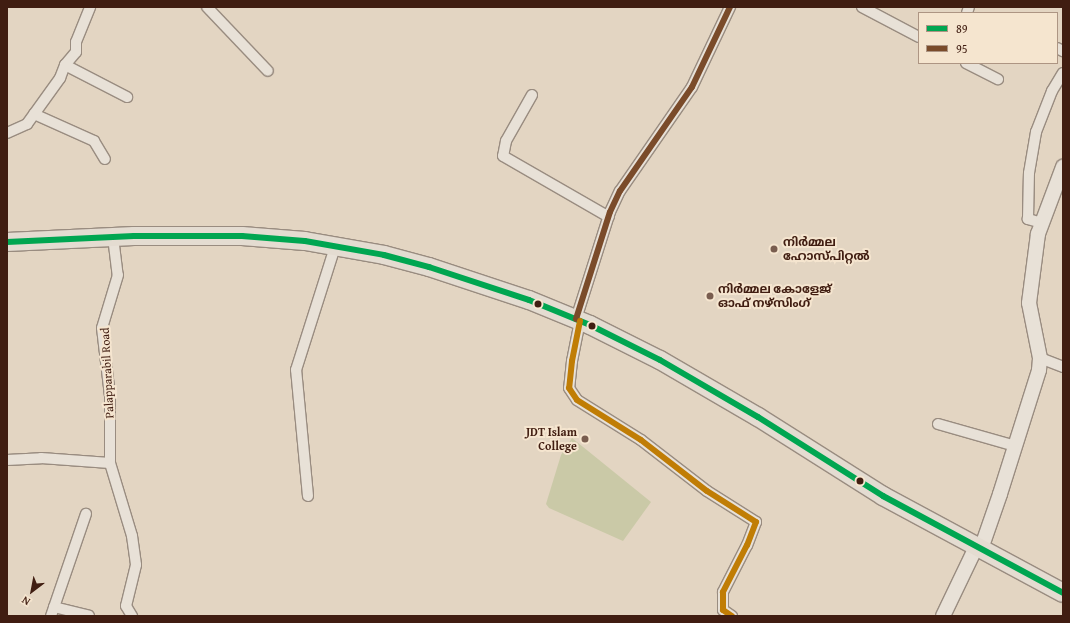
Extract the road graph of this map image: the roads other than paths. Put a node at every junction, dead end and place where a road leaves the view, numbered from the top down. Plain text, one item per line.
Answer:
1 (90, 7) edge
2 (207, 7) edge
3 (730, 7) edge
4 (866, 8) edge
5 (918, 37) edge
6 (968, 64) edge
7 (66, 65) junction
8 (268, 70) dead end
9 (1063, 73) edge
10 (998, 79) dead end
11 (532, 94) dead end
12 (127, 97) dead end
13 (34, 114) junction
14 (7, 133) edge
15 (105, 159) dead end
16 (1062, 170) edge
17 (609, 217) junction
18 (1042, 223) junction
19 (113, 237) junction
20 (7, 242) edge
21 (335, 247) junction
22 (578, 320) junction
23 (1040, 358) junction
24 (1063, 367) edge
25 (938, 424) dead end
26 (1015, 446) junction
27 (7, 460) edge
28 (110, 463) junction
29 (308, 496) dead end
30 (86, 514) dead end
31 (978, 548) junction
32 (1063, 593) edge
33 (53, 611) edge
34 (89, 616) edge
35 (132, 616) edge
36 (732, 616) edge
37 (943, 616) edge

1 - 7 street
2 - 8 street
3 - 17 street
4 - 5 street
6 - 10 street
7 - 12 street
7 - 13 street
9 - 18 street
11 - 17 street
13 - 14 street
13 - 15 street
16 - 18 street
17 - 22 street
18 - 23 street
19 - 20 highway
19 - 21 highway
19 - 28 street, Palapparabil Road
21 - 22 highway
21 - 29 street
22 - 31 highway
22 - 36 street
23 - 24 street
23 - 26 street
25 - 26 street
26 - 31 street
27 - 28 street
28 - 35 street, Palapparabil Road
30 - 33 street
31 - 32 highway
31 - 37 street
33 - 34 street

